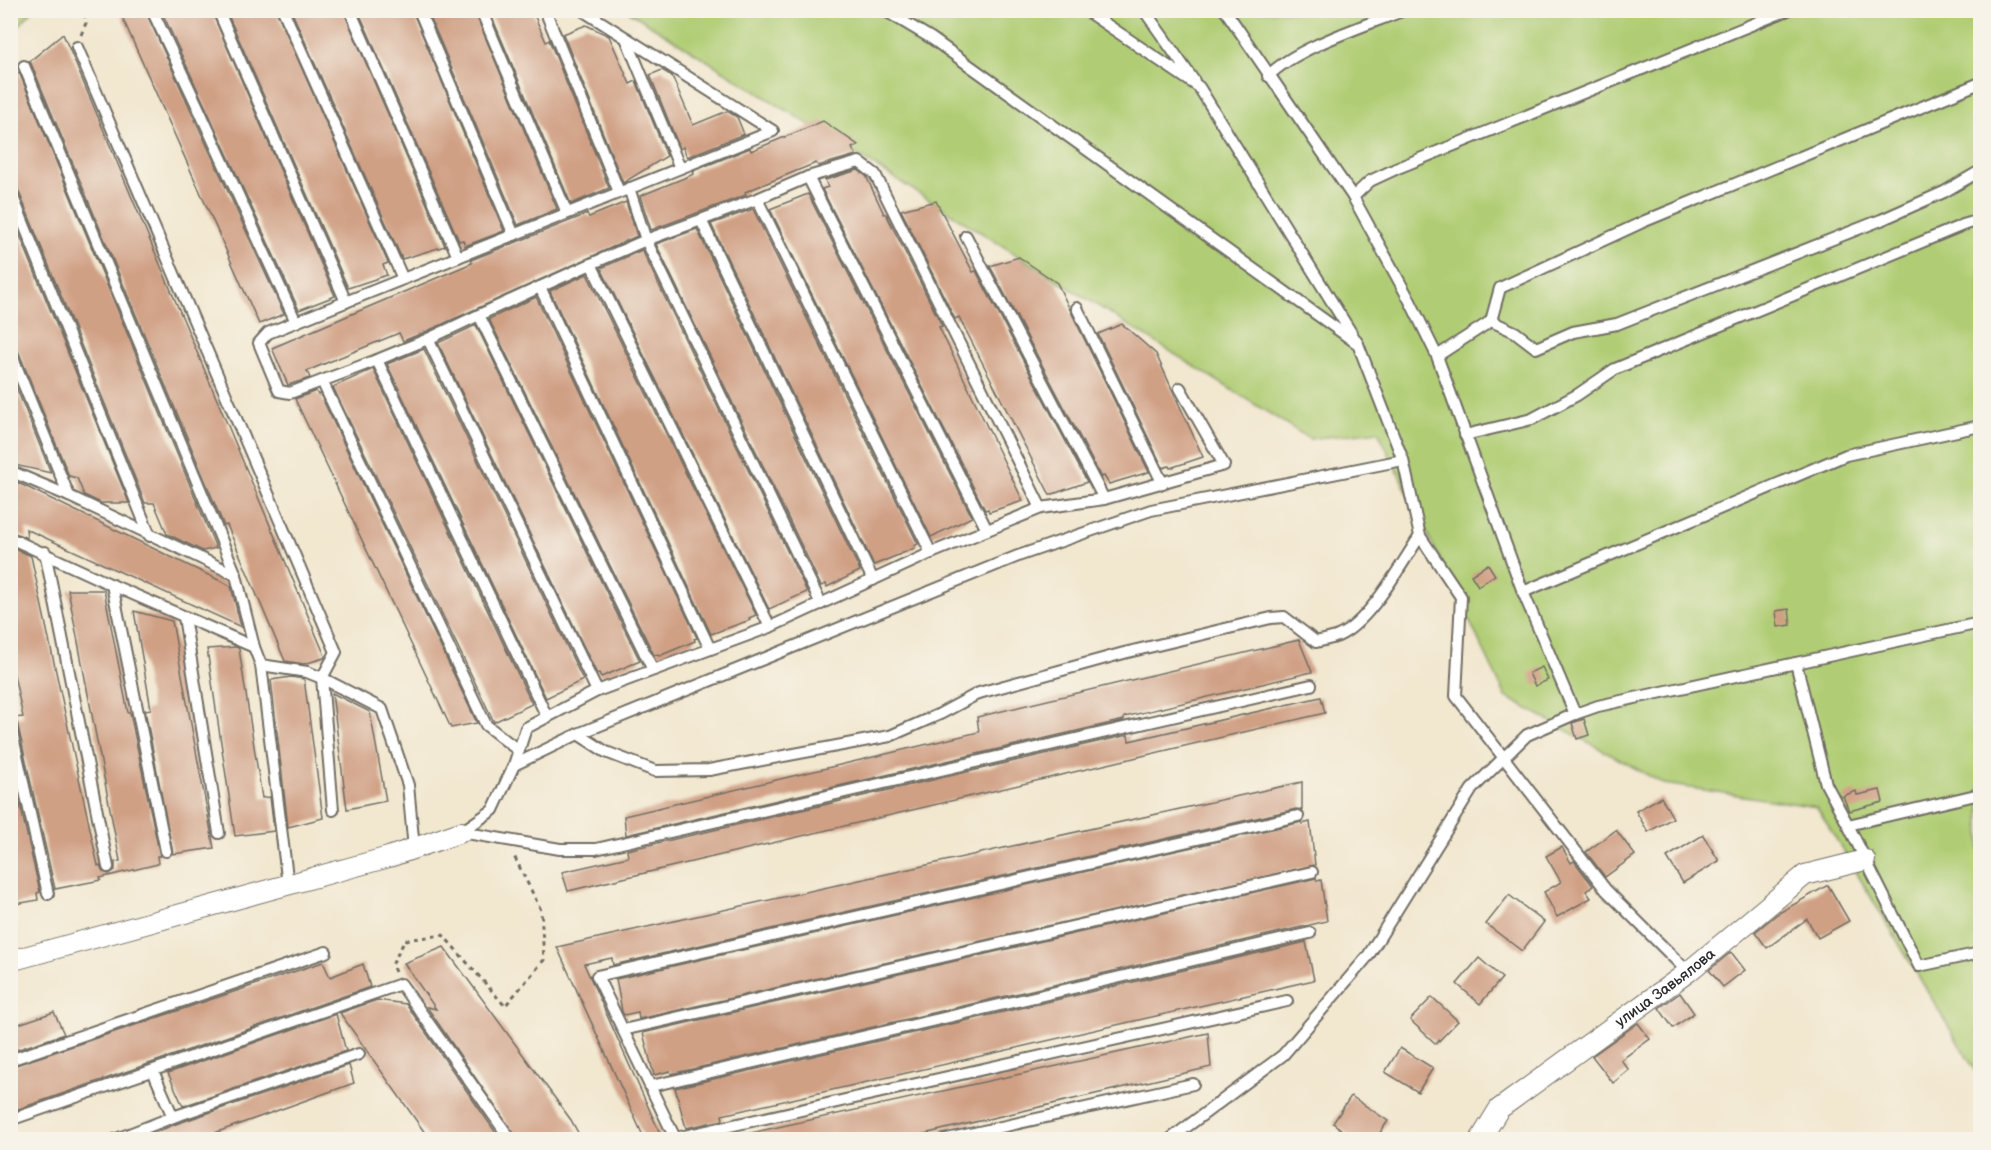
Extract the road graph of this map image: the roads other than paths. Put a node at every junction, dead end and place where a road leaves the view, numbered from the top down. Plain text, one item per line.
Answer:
1 (152, 10) edge
2 (218, 10) edge
3 (283, 10) edge
4 (350, 10) edge
5 (419, 10) edge
6 (481, 10) edge
7 (545, 10) edge
8 (582, 10) edge
9 (884, 10) edge
10 (1085, 10) edge
11 (1144, 10) edge
12 (1225, 10) edge
13 (1404, 10) edge
14 (1788, 10) edge
15 (626, 37) junction
16 (77, 47) road end
17 (24, 66) dead end
18 (1268, 75) junction
19 (1980, 83) edge
20 (1199, 87) junction
21 (680, 168) junction
22 (1980, 171) edge
23 (808, 177) junction
24 (10, 190) edge
25 (624, 190) junction
26 (1353, 197) junction
27 (757, 199) junction
28 (567, 213) junction
29 (701, 220) junction
30 (1980, 220) edge
31 (514, 235) junction
32 (966, 236) dead end
33 (646, 240) junction
34 (458, 257) junction
35 (591, 264) junction
36 (403, 279) junction
37 (540, 287) junction
38 (346, 302) junction
39 (1077, 308) dead end
40 (479, 315) junction
41 (1491, 321) junction
42 (296, 322) junction
43 (428, 339) junction
44 (1358, 344) junction
45 (10, 351) edge
46 (1437, 356) junction
47 (377, 360) junction
48 (322, 381) junction
49 (1180, 387) dead end
50 (1980, 426) edge
51 (1465, 435) junction
52 (1403, 460) junction
53 (10, 471) edge
54 (1163, 484) junction
55 (69, 496) junction
56 (1104, 500) junction
57 (1041, 508) junction
58 (987, 530) junction
59 (150, 536) junction
60 (1420, 536) junction
61 (10, 538) edge
62 (45, 552) junction
63 (931, 553) junction
64 (236, 575) junction
65 (873, 580) junction
66 (112, 585) junction
67 (1523, 592) junction
68 (821, 604) junction
69 (184, 617) junction
70 (1980, 623) edge
71 (770, 627) junction
72 (254, 647) junction
73 (710, 649) junction
74 (1796, 663) junction
75 (261, 665) junction
76 (653, 670) junction
77 (322, 678) junction
78 (1311, 685) dead end
79 (597, 691) junction
80 (1575, 714) junction
81 (547, 717) junction
82 (10, 724) edge
83 (578, 735) junction
84 (519, 751) junction
85 (1503, 759) junction
86 (514, 765) junction
87 (1980, 794) edge
88 (333, 810) dead end
89 (1298, 816) dead end
90 (1848, 825) junction
91 (461, 832) junction
92 (219, 833) dead end
93 (414, 849) junction
94 (166, 851) dead end
95 (1865, 860) junction
96 (108, 867) dead end
97 (1312, 872) dead end
98 (288, 885) junction
99 (48, 894) dead end
100 (1310, 933) dead end
101 (326, 952) dead end
102 (1980, 953) edge
103 (10, 961) edge
104 (1688, 972) junction
105 (1287, 1001) dead end
106 (623, 1030) junction
107 (359, 1054) dead end
108 (10, 1060) edge
109 (153, 1071) junction
110 (1193, 1084) dead end
111 (651, 1086) junction
112 (173, 1117) junction
113 (10, 1120) edge
114 (676, 1139) edge
115 (114, 1140) edge
116 (512, 1140) edge
117 (943, 1140) edge
118 (1169, 1140) edge
119 (1479, 1140) edge

1 - 42 lane
2 - 38 lane
3 - 36 lane
4 - 34 lane
5 - 31 lane
6 - 28 lane
7 - 25 lane
8 - 15 lane
9 - 44 lane
10 - 20 lane
11 - 20 lane
12 - 18 lane
13 - 18 lane
14 - 26 lane
15 - 21 lane
15 - 21 lane
16 - 77 lane
17 - 64 lane
18 - 26 lane
19 - 41 lane
20 - 44 lane
21 - 25 lane
22 - 41 lane
23 - 27 lane
23 - 57 lane
23 - 58 lane
24 - 59 lane
25 - 28 lane
25 - 33 lane
26 - 46 lane
27 - 29 lane
27 - 63 lane
28 - 31 lane
29 - 33 lane
29 - 65 lane
30 - 51 lane
31 - 34 lane
32 - 56 lane
33 - 35 lane
33 - 68 lane
34 - 36 lane
35 - 37 lane
35 - 71 lane
36 - 38 lane
37 - 40 lane
37 - 73 lane
38 - 42 lane
39 - 54 lane
40 - 43 lane
40 - 76 lane
41 - 46 lane
42 - 48 lane
43 - 47 lane
43 - 79 lane
44 - 52 lane
45 - 55 lane
46 - 51 lane
47 - 48 lane
47 - 81 lane
48 - 84 lane
49 - 54 lane
50 - 67 lane
51 - 67 lane
52 - 60 lane
52 - 83 lane
53 - 55 lane
54 - 56 lane
55 - 59 lane
56 - 57 lane
57 - 58 lane
58 - 63 lane
59 - 64 lane
60 - 83 lane
60 - 85 lane
61 - 62 lane
62 - 66 lane
62 - 96 lane
63 - 65 lane
64 - 72 lane
65 - 68 lane
66 - 69 lane
66 - 94 lane
67 - 80 lane
68 - 71 lane
69 - 72 lane
69 - 92 lane
70 - 74 lane
71 - 73 lane
72 - 75 lane
73 - 76 lane
74 - 80 lane
74 - 90 lane
75 - 77 lane
75 - 98 lane
76 - 79 lane
77 - 88 lane
77 - 93 lane
78 - 91 lane
79 - 81 lane
80 - 85 lane
81 - 84 lane
82 - 99 lane
83 - 86 lane
84 - 86 lane
85 - 104 lane
85 - 118 lane
86 - 91 lane
87 - 90 lane
89 - 106 lane
90 - 95 lane
91 - 93 street
93 - 98 street
95 - 102 lane
95 - 104 street, улица Завьялова
97 - 106 lane
98 - 103 street
100 - 111 lane
101 - 108 lane
104 - 119 street, улица Завьялова
105 - 114 lane
106 - 111 lane
107 - 112 lane
109 - 112 lane
109 - 113 lane
109 - 116 lane
110 - 117 lane
111 - 114 lane
112 - 115 lane

